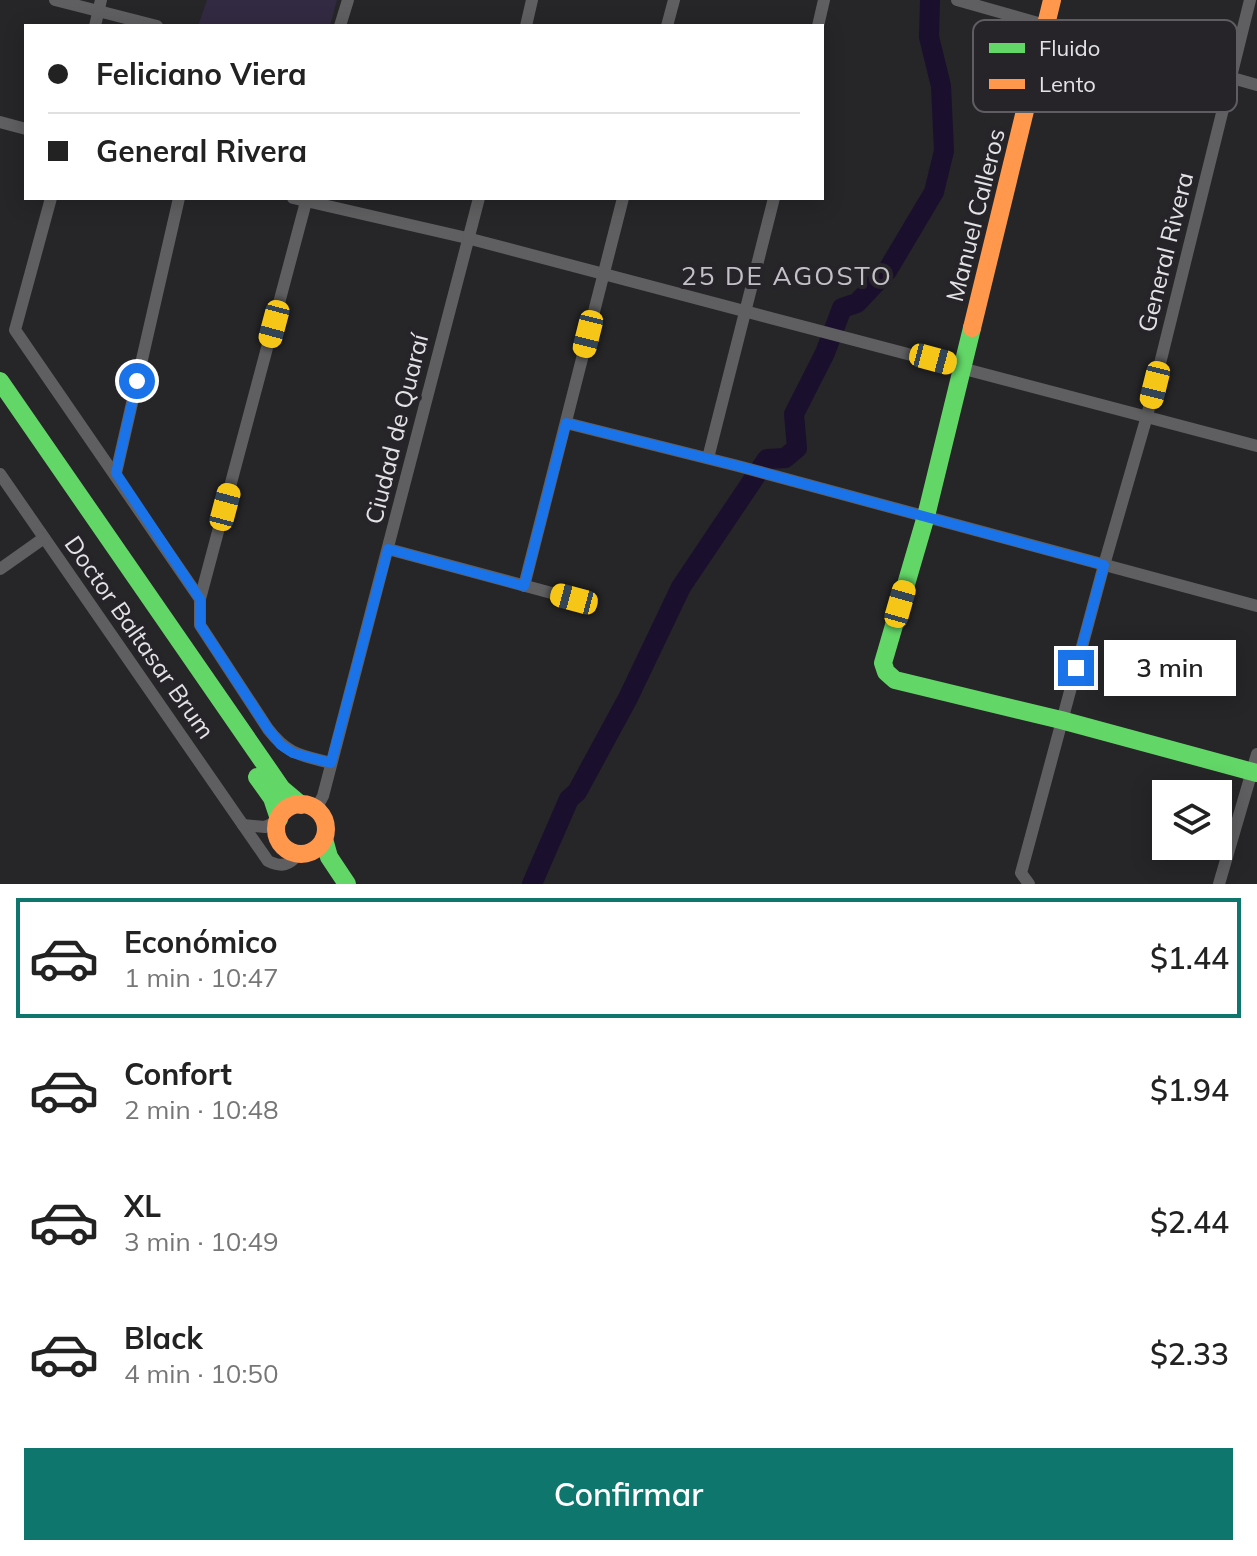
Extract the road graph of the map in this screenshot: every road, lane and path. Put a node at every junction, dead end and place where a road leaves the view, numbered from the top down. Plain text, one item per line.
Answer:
1 (55, 0) edge
2 (348, 0) edge
3 (532, 0) edge
4 (674, 0) edge
5 (824, 0) edge
6 (957, 0) edge
7 (1052, 0) edge
8 (1250, 0) edge
9 (100, 6) edge
10 (1025, 20) edge
11 (1047, 20) edge
12 (151, 24) edge
13 (341, 24) edge
14 (526, 24) edge
15 (668, 24) edge
16 (818, 24) edge
17 (1237, 53) edge
18 (1237, 80) edge
19 (1257, 85) edge
20 (1025, 112) edge
21 (1223, 112) edge
22 (0, 122) edge
23 (24, 128) edge
24 (50, 200) edge
25 (179, 200) edge
26 (307, 200) edge
27 (478, 200) edge
28 (622, 200) edge
29 (773, 200) edge
30 (467, 238) junction
31 (604, 274) junction
32 (745, 312) junction
33 (963, 367) junction
34 (0, 381) edge
35 (0, 400) edge
36 (1147, 416) junction
37 (566, 423) junction
38 (1257, 446) edge
39 (708, 458) junction
40 (116, 473) junction
41 (0, 474) edge
42 (926, 516) junction
43 (44, 538) junction
44 (388, 549) junction
45 (1104, 565) junction
46 (0, 569) edge
47 (524, 586) junction
48 (200, 599) junction
49 (574, 599) dead end
50 (1257, 606) edge
51 (1061, 720) junction
52 (331, 763) junction
53 (1255, 766) edge
54 (309, 807) junction
55 (278, 820) junction
56 (243, 825) junction
57 (324, 839) junction
58 (301, 854) junction
59 (331, 884) edge
60 (347, 884) edge
61 (1028, 884) edge
62 (1219, 884) edge

1 - 9 street
2 - 13 street
3 - 14 street
4 - 15 street
5 - 16 street
6 - 10 street
7 - 11 main road, Manuel Calleros
8 - 17 street, General Rivera
9 - 12 street
18 - 19 street
20 - 33 main road, Manuel Calleros
21 - 36 street, General Rivera
22 - 23 street
24 - 40 street
25 - 40 street
26 - 30 street
26 - 48 street
27 - 30 street, Ciudad de Quaraí
28 - 31 street
29 - 32 street
30 - 31 street
30 - 44 street, Ciudad de Quaraí
31 - 32 street
31 - 37 street
32 - 33 street
32 - 39 street
33 - 36 street
33 - 42 main road, Manuel Calleros
34 - 54 main road
35 - 55 main road
36 - 38 street
36 - 45 street, General Rivera
37 - 39 street
37 - 47 street
39 - 42 street
40 - 48 street
41 - 43 street, Doctor Baltasar Brum
42 - 45 street
42 - 51 main road, Manuel Calleros
43 - 46 street
43 - 56 street, Doctor Baltasar Brum
44 - 47 street
44 - 52 street, Ciudad de Quaraí
45 - 50 street
45 - 51 street, General Rivera
47 - 49 street
48 - 52 street
51 - 53 main road
51 - 61 street, General Rivera
52 - 54 street, Ciudad de Quaraí
53 - 62 street
54 - 55 main road
54 - 57 main road
55 - 56 street
55 - 58 main road
56 - 58 street, Doctor Baltasar Brum
57 - 58 main road
57 - 60 main road
58 - 59 main road

